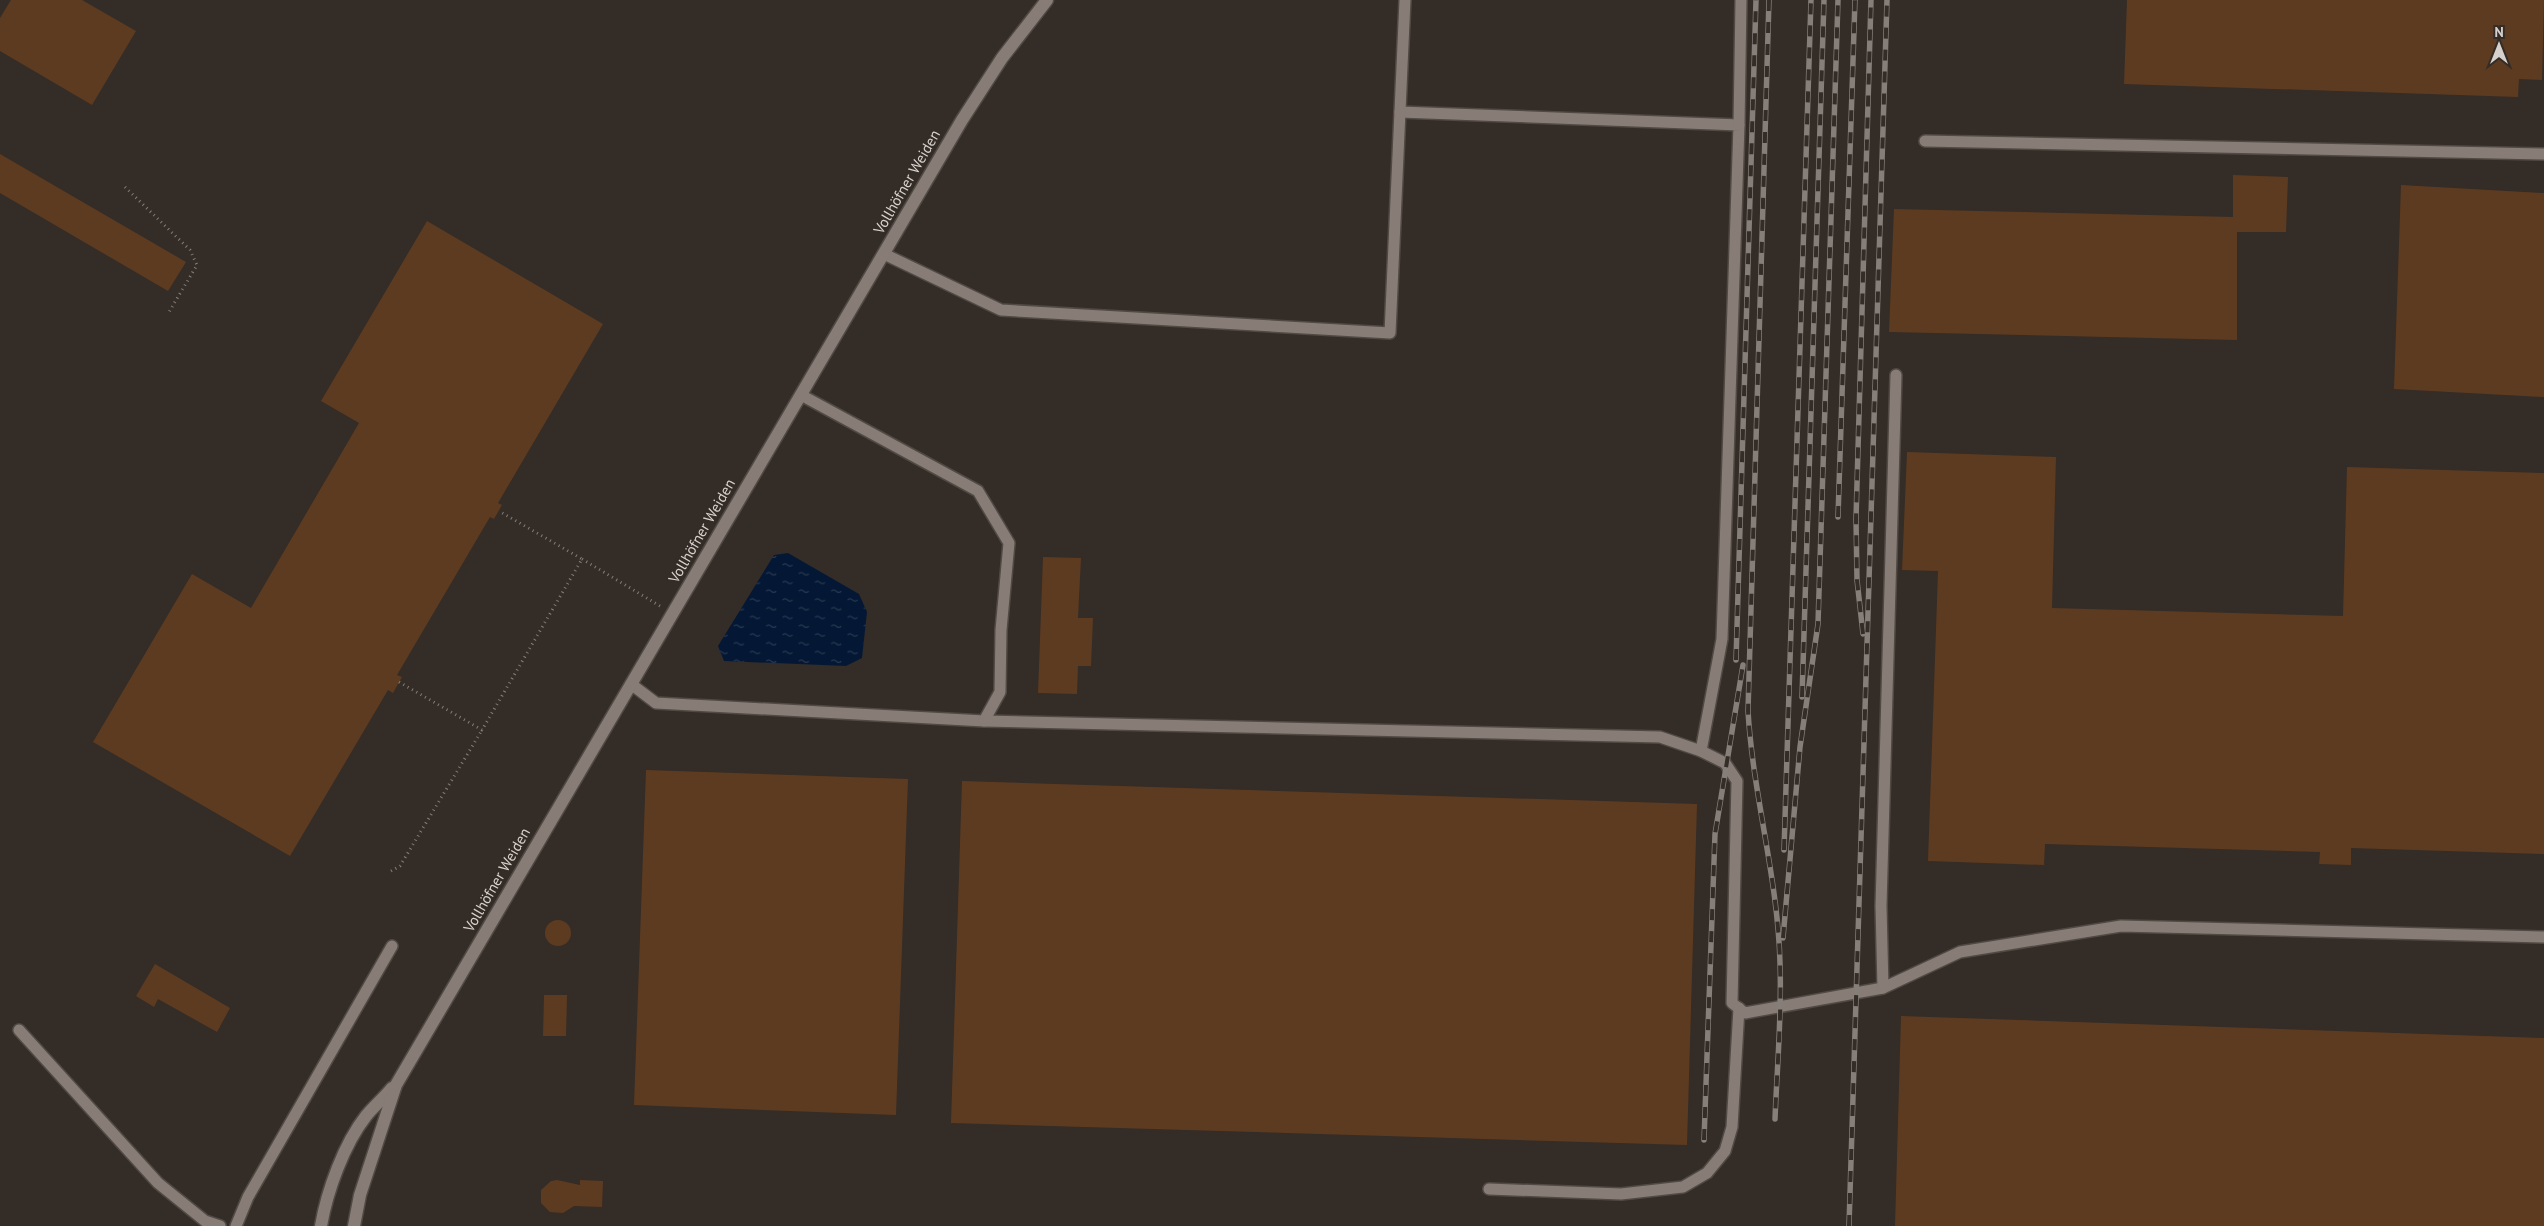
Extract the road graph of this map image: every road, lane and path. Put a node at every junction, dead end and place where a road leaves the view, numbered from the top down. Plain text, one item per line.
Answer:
1 (1047, 0) edge
2 (1405, 0) edge
3 (1742, 0) edge
4 (1400, 112) junction
5 (1739, 125) junction
6 (1926, 141) dead end
7 (2544, 154) edge
8 (125, 187) dead end
9 (884, 254) junction
10 (169, 312) dead end
11 (1896, 375) dead end
12 (802, 395) junction
13 (499, 511) dead end
14 (582, 559) junction
15 (673, 614) junction
16 (399, 682) dead end
17 (631, 684) junction
18 (984, 722) junction
19 (482, 730) junction
20 (1701, 751) junction
21 (391, 871) dead end
22 (2544, 937) edge
23 (392, 946) dead end
24 (1883, 988) junction
25 (1739, 1008) junction
26 (19, 1030) dead end
27 (396, 1085) junction
28 (1489, 1189) dead end
29 (220, 1226) edge
30 (236, 1226) edge
31 (321, 1226) edge
32 (354, 1226) edge

1 - 9 main road, Vollhöfner Weiden
2 - 4 lane
3 - 5 lane
4 - 5 lane
4 - 9 lane
5 - 20 lane
6 - 7 lane
8 - 10 path
9 - 12 main road, Vollhöfner Weiden
11 - 24 lane
12 - 15 main road, Vollhöfner Weiden
12 - 18 lane
13 - 14 path
14 - 15 path
14 - 19 path
15 - 17 main road, Vollhöfner Weiden
16 - 19 path
17 - 18 lane
17 - 27 main road, Vollhöfner Weiden
18 - 20 lane
19 - 21 path
20 - 25 lane
22 - 24 lane
23 - 30 lane
24 - 25 lane
25 - 28 lane
26 - 29 lane
27 - 31 main road, Vollhöfner Weiden
27 - 32 main road, Vollhöfner Weiden

